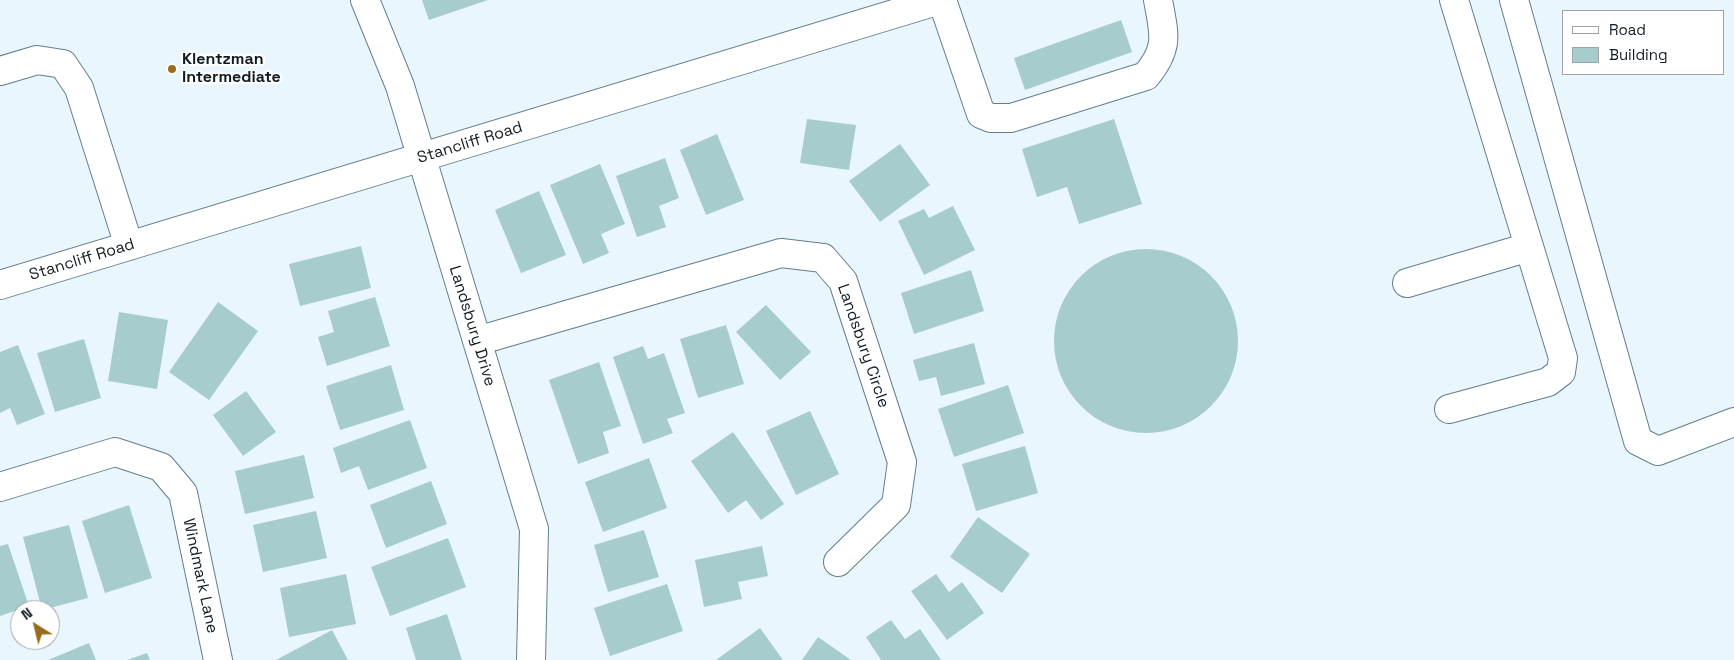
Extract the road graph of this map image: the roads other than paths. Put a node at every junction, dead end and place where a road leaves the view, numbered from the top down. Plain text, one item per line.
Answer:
1 (365, 0) edge
2 (941, 0) edge
3 (1158, 0) edge
4 (1454, 0) edge
5 (1514, 0) edge
6 (0, 72) edge
7 (420, 158) junction
8 (130, 246) junction
9 (1529, 247) junction
10 (1407, 283) dead end
11 (0, 285) edge
12 (477, 341) junction
13 (1449, 409) dead end
14 (1734, 422) edge
15 (0, 487) edge
16 (838, 562) dead end
17 (218, 660) edge
18 (530, 660) edge

1 - 7 street, Landsbury Drive
2 - 3 street
2 - 7 street, Stancliff Road
4 - 9 street
5 - 14 street
6 - 8 street
7 - 8 street, Stancliff Road
7 - 12 street, Landsbury Drive
8 - 11 street, Stancliff Road
9 - 10 street
9 - 13 street
12 - 16 street, Landsbury Circle
12 - 18 street, Landsbury Drive
15 - 17 street, Windmark Lane

